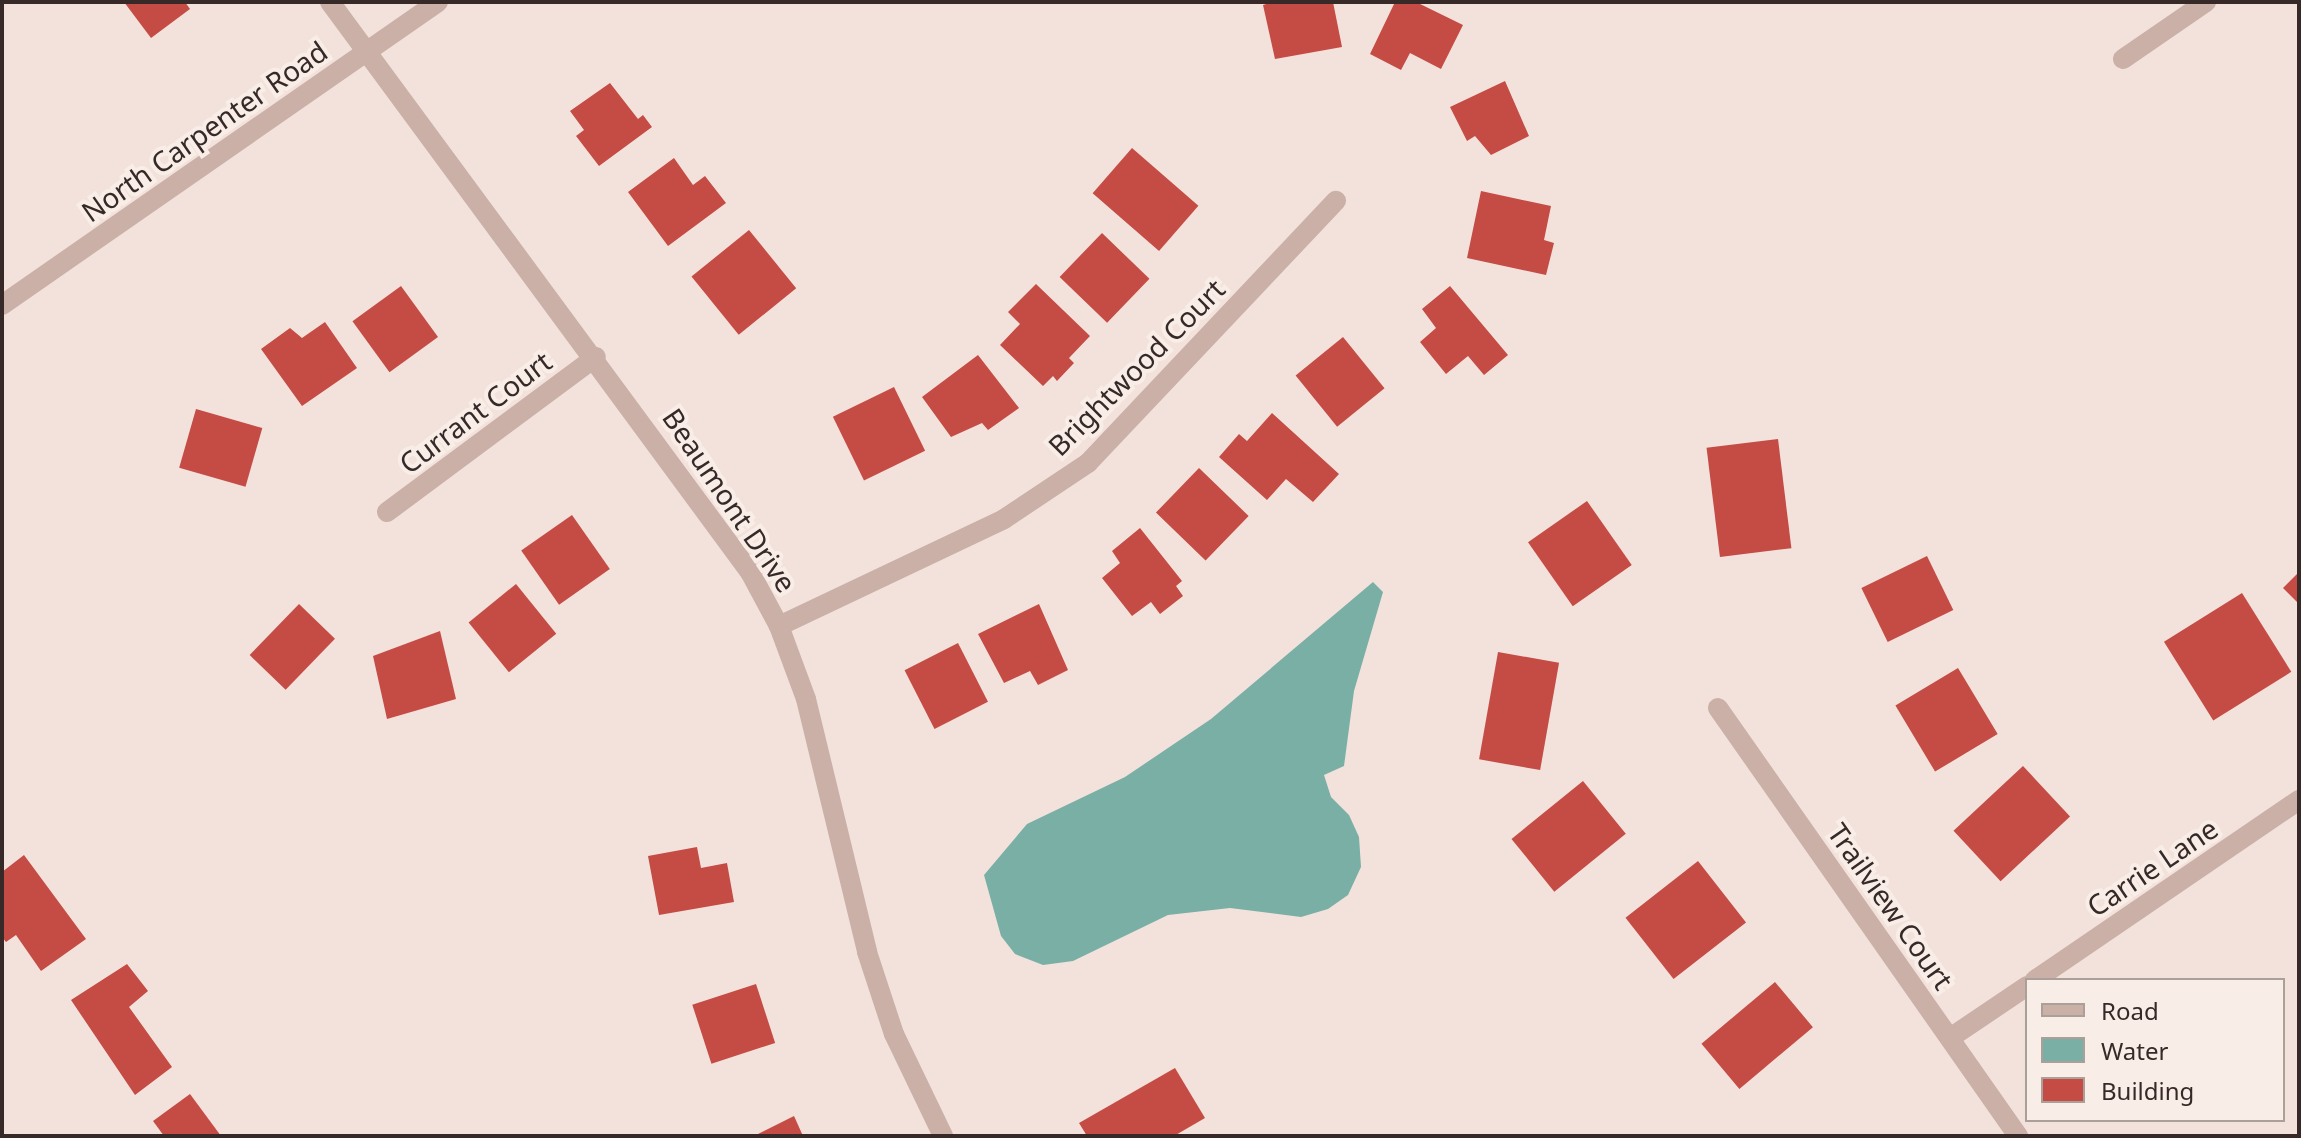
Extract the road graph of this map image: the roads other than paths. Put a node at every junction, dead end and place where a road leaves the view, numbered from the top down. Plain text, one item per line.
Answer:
1 (330, 2) edge
2 (438, 2) edge
3 (2206, 2) edge
4 (367, 52) junction
5 (2123, 59) dead end
6 (1336, 201) dead end
7 (2, 305) edge
8 (596, 357) junction
9 (387, 512) dead end
10 (779, 626) junction
11 (1718, 708) dead end
12 (2299, 800) edge
13 (2038, 978) edge
14 (2025, 987) edge
15 (1950, 1038) junction
16 (943, 1136) edge
17 (2018, 1136) edge

1 - 4 street, Beaumont Drive
2 - 4 street, North Carpenter Road
3 - 5 street
4 - 7 street, North Carpenter Road
4 - 8 street, Beaumont Drive
6 - 10 street, Brightwood Court
8 - 9 street, Currant Court
8 - 10 street, Beaumont Drive
10 - 16 street, Beaumont Drive
11 - 15 street, Trailview Court
12 - 13 street, Carrie Lane
14 - 15 street
15 - 17 street, Trailview Court

